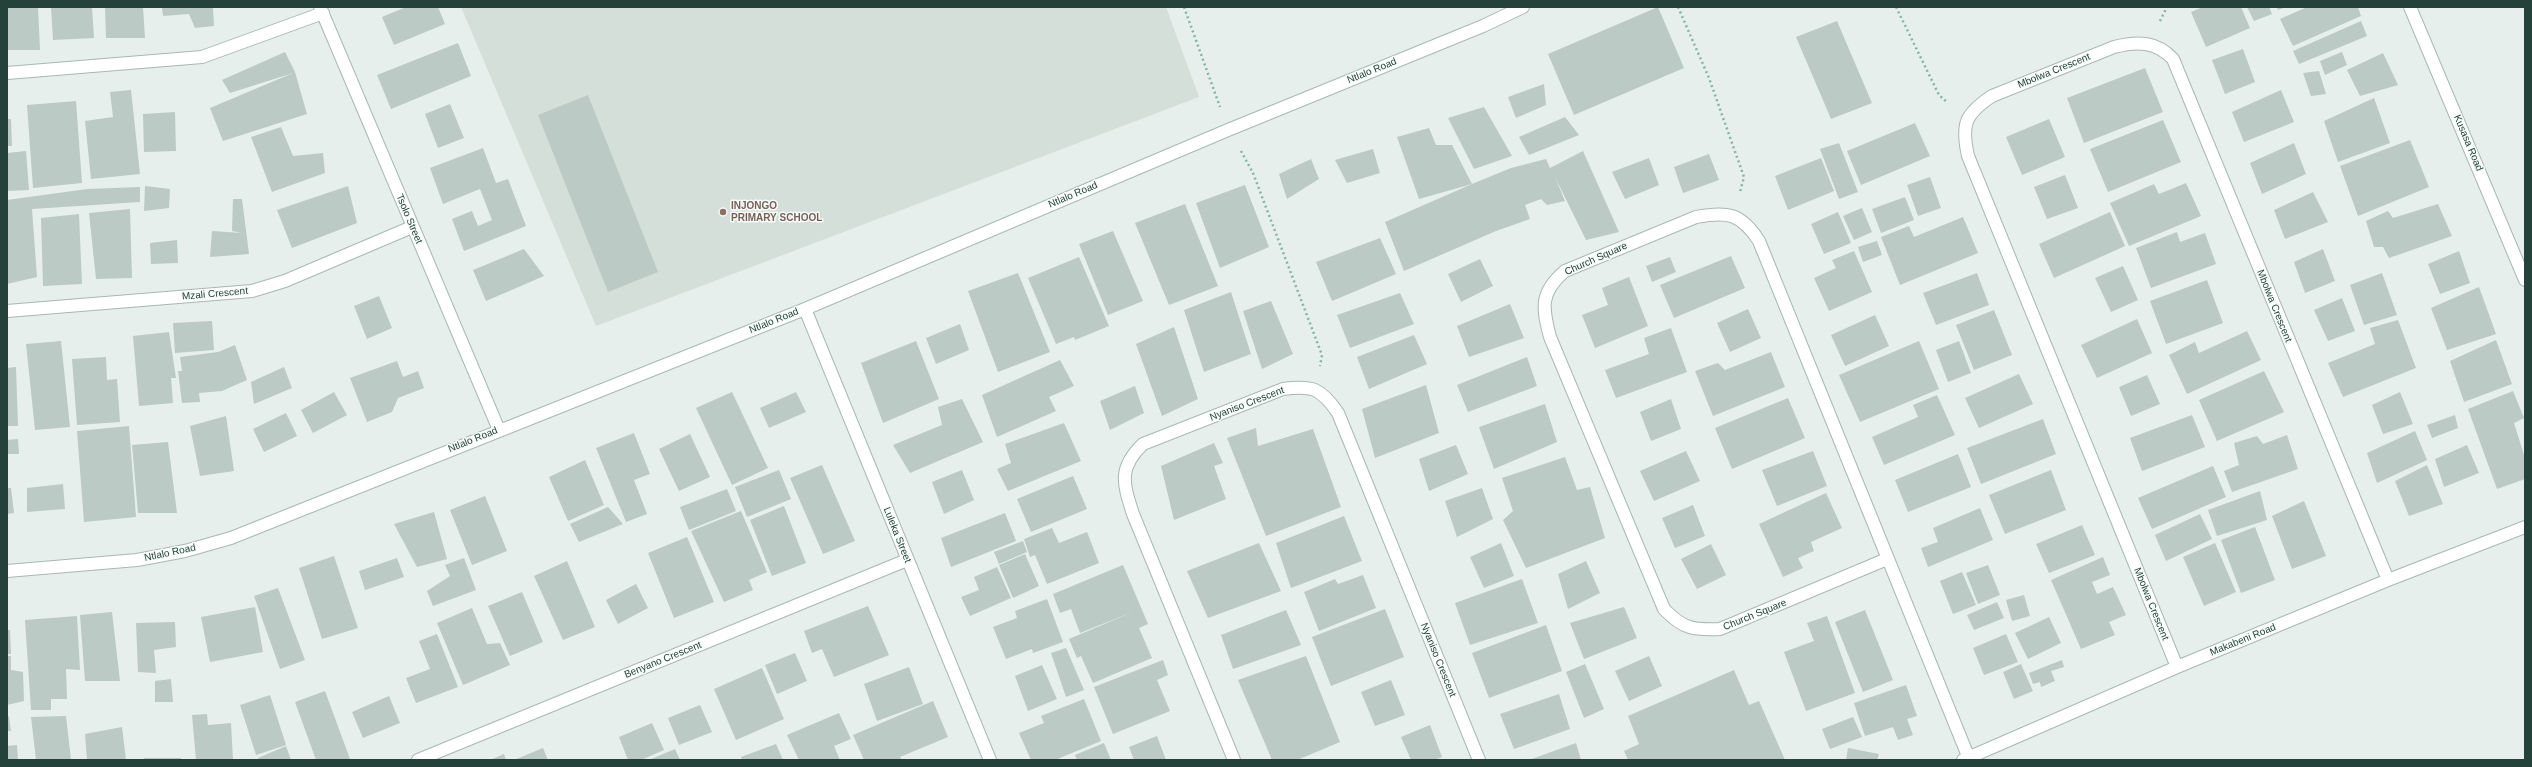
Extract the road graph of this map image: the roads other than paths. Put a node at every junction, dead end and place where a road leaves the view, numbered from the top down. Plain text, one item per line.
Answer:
1 (1523, 7) edge
2 (2410, 7) edge
3 (322, 10) edge
4 (7, 73) edge
5 (412, 227) junction
6 (2525, 280) edge
7 (805, 309) junction
8 (7, 311) edge
9 (498, 430) junction
10 (2525, 527) edge
11 (1887, 559) junction
12 (907, 560) junction
13 (7, 571) edge
14 (2388, 580) junction
15 (2177, 667) junction
16 (1966, 758) edge
17 (418, 760) edge
18 (990, 760) edge
19 (1234, 760) edge
20 (1479, 760) edge

1 - 7 street, Ntlalo Road
2 - 6 street, Kusasa Road
3 - 4 street
3 - 5 street, Tsolo Street
5 - 8 street, Mzali Crescent
5 - 9 street, Tsolo Street
7 - 9 street, Ntlalo Road
7 - 12 street, Luleka Street
9 - 13 street, Ntlalo Road
10 - 14 street, Makabeni Road
11 - 11 street, Church Square
11 - 16 street
12 - 17 street, Benyano Crescent
12 - 18 street, Luleka Street
14 - 15 street, Makabeni Road
14 - 15 street, Mbolwa Crescent
15 - 16 street, Makabeni Road
19 - 20 street, Nyaniso Crescent

